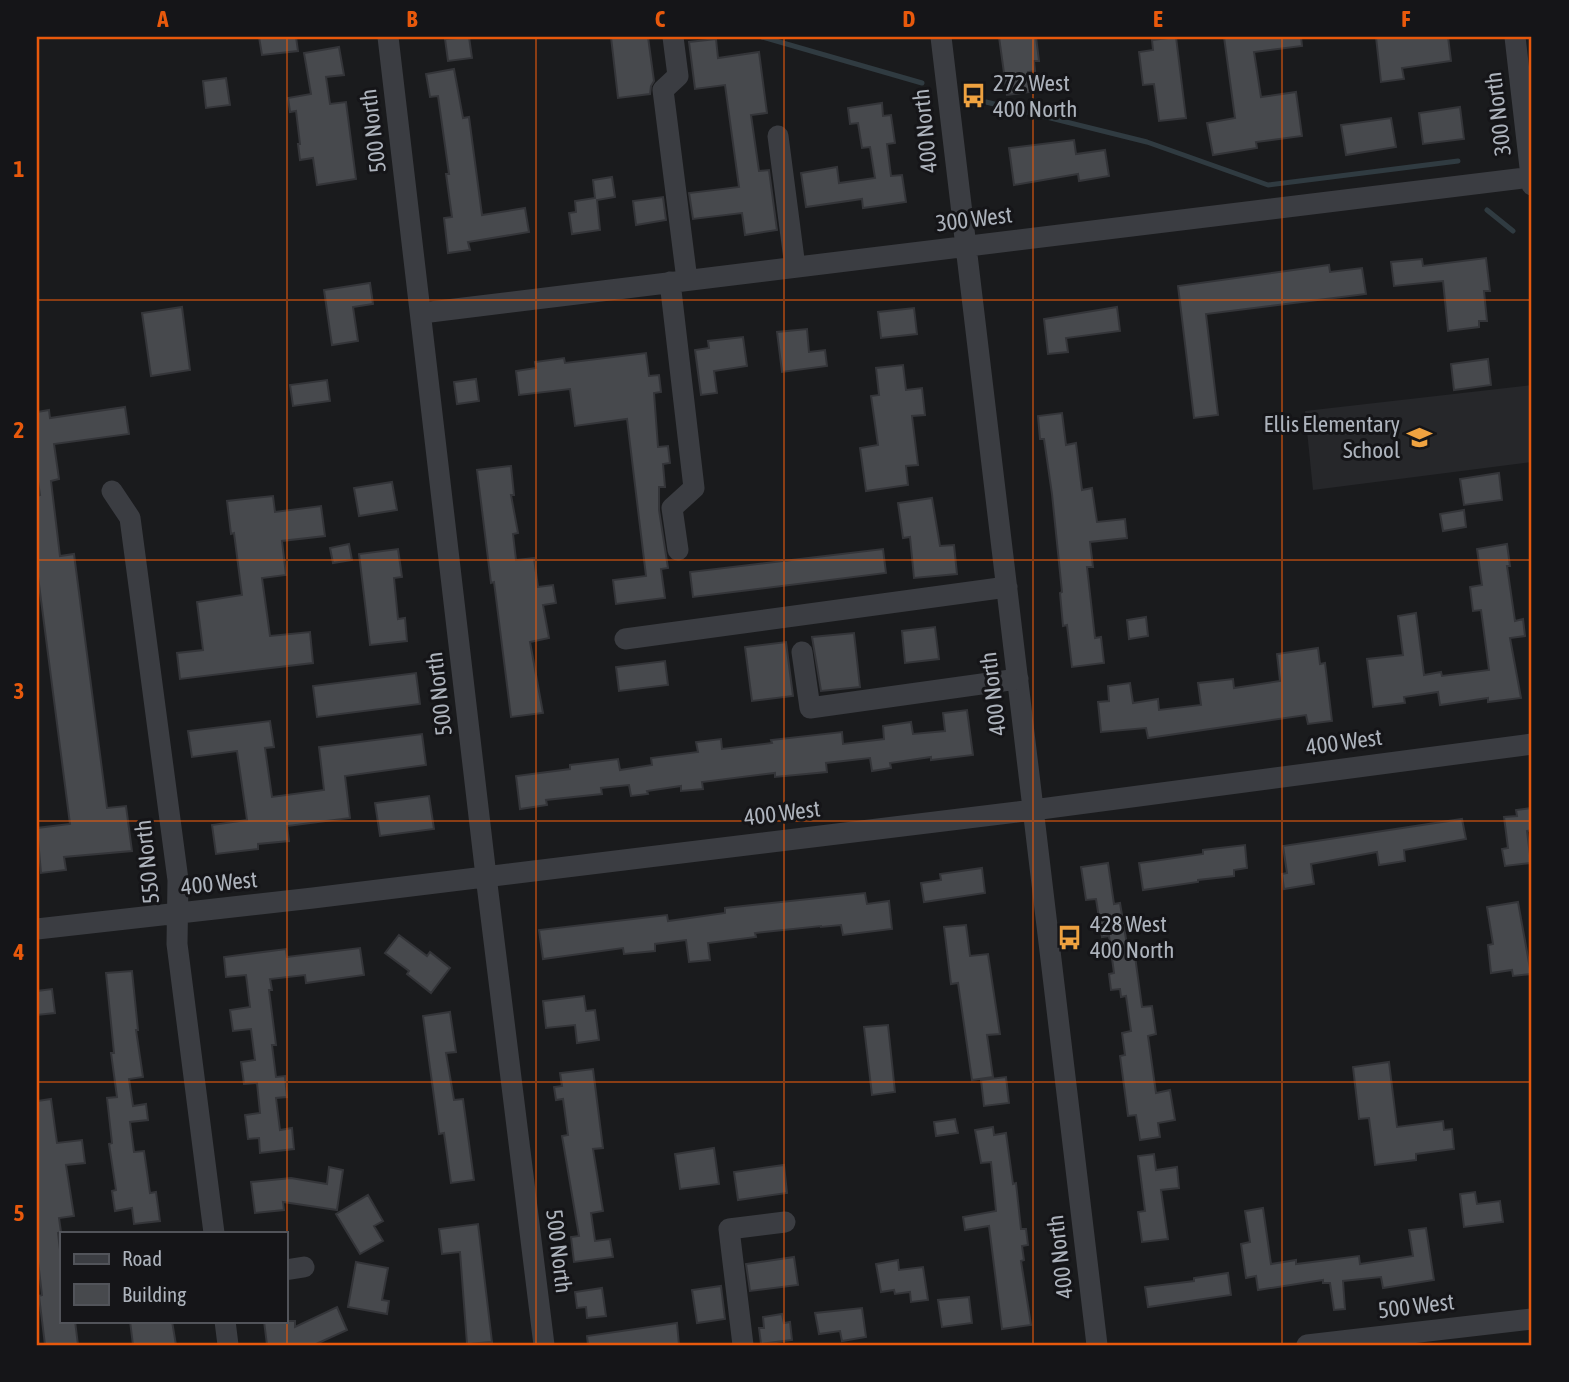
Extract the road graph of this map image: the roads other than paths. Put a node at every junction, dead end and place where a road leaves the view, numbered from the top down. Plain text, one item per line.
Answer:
1 (388, 37) edge
2 (673, 37) edge
3 (941, 37) edge
4 (1515, 37) edge
5 (778, 136) dead end
6 (1532, 179) edge
7 (964, 246) junction
8 (795, 267) junction
9 (678, 281) junction
10 (422, 313) junction
11 (112, 491) dead end
12 (678, 550) dead end
13 (1007, 587) junction
14 (625, 639) dead end
15 (802, 652) dead end
16 (1018, 679) junction
17 (1532, 744) edge
18 (1034, 810) junction
19 (486, 876) junction
20 (178, 914) junction
21 (37, 929) edge
22 (785, 1222) dead end
23 (214, 1232) edge
24 (1532, 1319) edge
25 (225, 1322) edge
26 (1433, 1338) edge
27 (228, 1345) edge
28 (544, 1345) edge
29 (743, 1345) edge
30 (1097, 1345) edge
31 (1307, 1345) edge

1 - 10 street, 500 North
2 - 9 street
3 - 7 street, 400 North
4 - 6 street, 300 North
5 - 8 street
6 - 7 street, 300 West
7 - 8 street, 300 West
7 - 13 street, 400 North
8 - 9 street, 300 West
9 - 10 street, 300 West
9 - 12 street
10 - 19 street, 500 North
11 - 20 street, 550 North
13 - 14 street
13 - 16 street, 400 North
15 - 16 street
16 - 18 street, 400 North
17 - 18 street, 400 West
18 - 19 street, 400 West
18 - 30 street, 400 North
19 - 20 street, 400 West
19 - 28 street, 500 North
20 - 21 street, 400 West
20 - 23 street, 550 North
22 - 29 street
24 - 26 street, 500 West
25 - 27 street
26 - 31 street, 500 West

